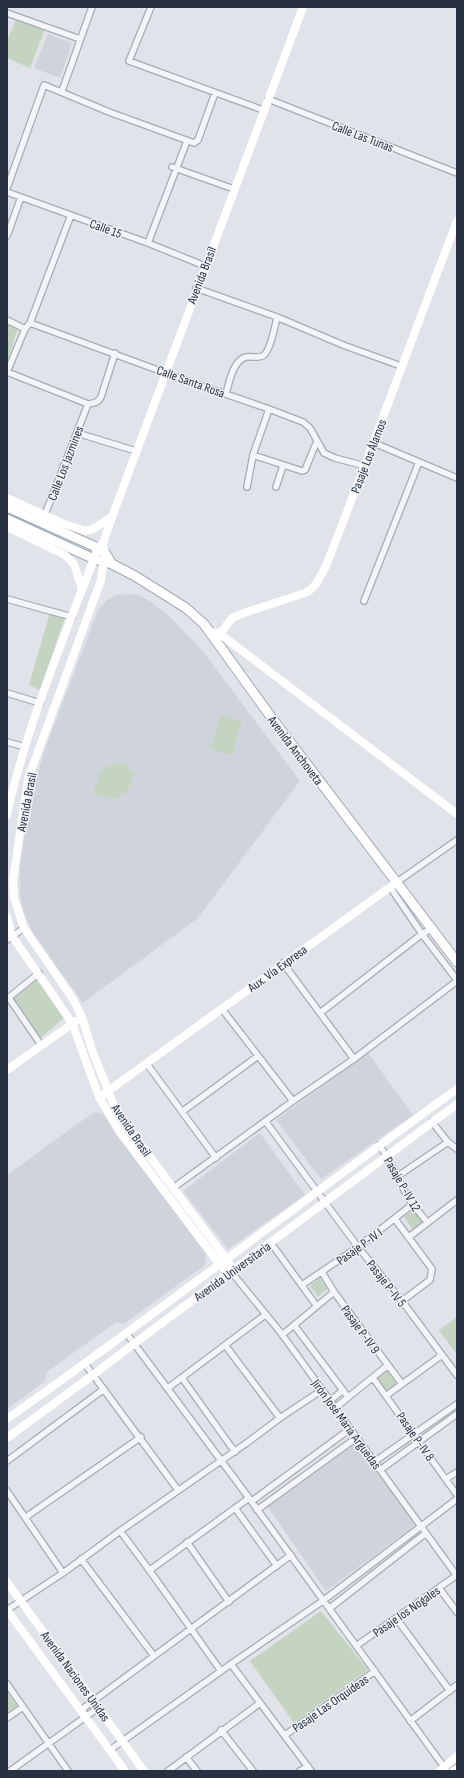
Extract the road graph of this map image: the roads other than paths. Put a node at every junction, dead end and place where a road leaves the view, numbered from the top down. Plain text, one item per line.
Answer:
1 (92, 7) edge
2 (150, 7) edge
3 (302, 7) edge
4 (7, 13) edge
5 (80, 39) junction
6 (62, 91) junction
7 (215, 93) junction
8 (268, 99) junction
9 (263, 110) junction
10 (186, 141) junction
11 (174, 168) junction
12 (457, 173) edge
13 (7, 188) edge
14 (234, 189) junction
15 (7, 192) edge
16 (21, 197) junction
17 (71, 215) junction
18 (457, 221) edge
19 (7, 236) edge
20 (148, 243) junction
21 (205, 266) junction
22 (196, 288) junction
23 (277, 317) junction
24 (7, 320) edge
25 (30, 323) junction
26 (25, 329) junction
27 (116, 353) junction
28 (401, 366) junction
29 (7, 372) edge
30 (165, 372) junction
31 (226, 394) junction
32 (88, 404) junction
33 (269, 409) junction
34 (77, 433) junction
35 (317, 441) junction
36 (374, 443) junction
37 (136, 451) junction
38 (253, 455) junction
39 (419, 462) junction
40 (283, 466) junction
41 (365, 466) junction
42 (457, 478) edge
43 (248, 486) dead end
44 (276, 487) dead end
45 (7, 498) edge
46 (7, 507) edge
47 (112, 517) junction
48 (7, 519) edge
49 (43, 519) junction
50 (7, 528) edge
51 (102, 548) junction
52 (94, 559) junction
53 (108, 564) junction
54 (82, 589) junction
55 (7, 598) edge
56 (364, 601) dead end
57 (72, 617) junction
58 (209, 630) junction
59 (220, 634) junction
60 (7, 693) edge
61 (40, 702) junction
62 (7, 742) edge
63 (25, 747) junction
64 (457, 814) edge
65 (7, 815) edge
66 (457, 840) edge
67 (10, 868) edge
68 (393, 884) junction
69 (7, 917) edge
70 (24, 928) junction
71 (431, 928) junction
72 (422, 934) junction
73 (10, 938) edge
74 (457, 962) edge
75 (283, 963) junction
76 (39, 973) junction
77 (457, 981) edge
78 (8, 999) edge
79 (222, 1009) junction
80 (320, 1013) junction
81 (82, 1017) junction
82 (72, 1023) junction
83 (41, 1045) junction
84 (258, 1056) junction
85 (354, 1058) junction
86 (147, 1064) junction
87 (7, 1070) edge
88 (457, 1089) edge
89 (108, 1092) junction
90 (98, 1097) junction
91 (293, 1101) junction
92 (457, 1104) edge
93 (183, 1111) junction
94 (266, 1122) junction
95 (432, 1122) junction
96 (448, 1142) junction
97 (379, 1145) junction
98 (457, 1148) edge
99 (387, 1155) junction
100 (216, 1158) junction
101 (398, 1176) junction
102 (173, 1188) junction
103 (318, 1191) junction
104 (457, 1200) edge
105 (326, 1202) junction
106 (413, 1204) junction
107 (395, 1219) junction
108 (427, 1222) junction
109 (410, 1237) junction
110 (272, 1243) junction
111 (358, 1247) junction
112 (227, 1260) junction
113 (220, 1265) junction
114 (322, 1272) junction
115 (232, 1273) junction
116 (302, 1285) junction
117 (334, 1292) junction
118 (402, 1301) junction
119 (316, 1305) junction
120 (265, 1315) junction
121 (294, 1325) junction
122 (127, 1334) junction
123 (282, 1335) junction
124 (135, 1343) junction
125 (225, 1345) junction
126 (442, 1355) junction
127 (85, 1364) junction
128 (388, 1365) junction
129 (457, 1375) edge
130 (93, 1376) junction
131 (182, 1378) junction
132 (373, 1378) junction
133 (402, 1384) junction
134 (168, 1388) junction
135 (104, 1390) junction
136 (322, 1390) junction
137 (343, 1390) junction
138 (387, 1395) junction
139 (348, 1397) junction
140 (330, 1400) junction
141 (457, 1404) edge
142 (335, 1408) junction
143 (457, 1414) edge
144 (280, 1418) junction
145 (7, 1419) edge
146 (350, 1429) junction
147 (414, 1434) junction
148 (140, 1437) junction
149 (7, 1438) edge
150 (356, 1438) junction
151 (419, 1441) junction
152 (235, 1452) junction
153 (221, 1461) junction
154 (7, 1462) edge
155 (374, 1462) junction
156 (380, 1470) junction
157 (457, 1472) edge
158 (446, 1479) junction
159 (178, 1490) junction
160 (7, 1491) edge
161 (457, 1495) edge
162 (457, 1499) edge
163 (250, 1500) junction
164 (235, 1508) junction
165 (257, 1510) junction
166 (26, 1517) junction
167 (421, 1526) junction
168 (120, 1531) junction
169 (426, 1533) junction
170 (187, 1542) junction
171 (290, 1555) junction
172 (82, 1558) junction
173 (277, 1566) junction
174 (150, 1570) junction
175 (63, 1573) junction
176 (457, 1576) edge
177 (7, 1582) edge
178 (439, 1588) junction
179 (324, 1600) junction
180 (21, 1601) junction
181 (229, 1602) junction
182 (330, 1608) junction
183 (7, 1610) edge
184 (457, 1612) edge
185 (396, 1618) junction
186 (191, 1629) junction
187 (356, 1646) junction
188 (154, 1656) junction
189 (230, 1664) junction
190 (221, 1671) junction
191 (375, 1671) junction
192 (7, 1684) edge
193 (457, 1685) edge
194 (450, 1690) junction
195 (93, 1700) junction
196 (260, 1702) junction
197 (24, 1707) junction
198 (98, 1708) junction
199 (81, 1710) junction
200 (86, 1717) junction
201 (7, 1718) edge
202 (410, 1721) junction
203 (222, 1730) junction
204 (285, 1735) junction
205 (123, 1741) junction
206 (48, 1743) junction
207 (110, 1750) junction
208 (457, 1756) edge
209 (186, 1757) junction
210 (457, 1768) edge
211 (309, 1769) edge
212 (444, 1769) edge
213 (10, 1771) edge
214 (68, 1771) edge
215 (125, 1771) edge
216 (144, 1771) edge
217 (168, 1771) edge
218 (197, 1771) edge
219 (253, 1771) edge
220 (300, 1771) edge
221 (454, 1771) edge

1 - 5 street
2 - 7 street
3 - 8 main road, Avenida Brasil
4 - 5 street
5 - 6 street
6 - 10 street
6 - 13 street
7 - 9 street
7 - 10 street
8 - 9 main road, Avenida Brasil
8 - 12 street, Calle Las Tunas
9 - 14 main road, Avenida Brasil
10 - 11 street
11 - 14 street
11 - 20 street
14 - 21 main road, Avenida Brasil
15 - 16 street, Calle 15
16 - 17 street, Calle 15
16 - 19 street
17 - 20 street, Calle 15
17 - 25 street
18 - 28 main road, Pasaje Los Álamos
20 - 21 street, Calle 15
21 - 22 main road, Avenida Brasil
22 - 23 street
22 - 30 main road, Avenida Brasil
23 - 28 street
23 - 31 street
24 - 26 street
25 - 26 street
25 - 27 street, Calle Santa Rosa
26 - 29 street
27 - 30 street, Calle Santa Rosa
27 - 32 street
28 - 36 main road, Pasaje Los Álamos
29 - 32 street
30 - 31 street, Calle Santa Rosa
30 - 37 main road, Avenida Brasil
31 - 33 street, Calle Santa Rosa
32 - 34 street, Calle Los Jazmines
33 - 35 street, Calle Santa Rosa
33 - 38 street
34 - 37 street
34 - 49 street, Calle Los Jazmines
35 - 40 street
35 - 41 street, Calle Santa Rosa
36 - 39 street
36 - 41 main road, Pasaje Los Álamos
37 - 47 main road, Avenida Brasil
38 - 40 street
38 - 43 street
39 - 42 street
39 - 56 street
40 - 44 street
41 - 59 main road, Pasaje Los Álamos
45 - 49 main road
46 - 49 main road
47 - 49 main road
47 - 51 main road, Avenida Brasil
48 - 52 main road, Avenida Anchoveta
49 - 51 main road
50 - 54 main road
51 - 52 main road, Avenida Brasil
51 - 53 main road, Avenida Anchoveta
52 - 53 main road, Avenida Anchoveta
52 - 54 main road, Avenida Brasil
53 - 58 main road, Avenida Anchoveta
53 - 67 main road, Avenida Brasil
54 - 57 main road, Avenida Brasil
55 - 57 street
57 - 61 main road, Avenida Brasil
58 - 59 main road
58 - 68 main road, Avenida Anchoveta
59 - 64 main road
60 - 61 street
61 - 63 main road, Avenida Brasil
62 - 63 street
63 - 65 main road, Avenida Brasil
66 - 68 street, Aux. Vía Expresa
67 - 70 main road, Avenida Brasil
68 - 71 main road, Avenida Anchoveta
68 - 72 street
68 - 75 main road, Aux. Vía Expresa
69 - 73 main road, Avenida Brasil
70 - 73 street
70 - 81 main road, Avenida Brasil
71 - 72 street
71 - 74 main road, Avenida Anchoveta
72 - 77 street
72 - 80 street
73 - 76 main road, Avenida Brasil
75 - 79 main road, Aux. Vía Expresa
75 - 80 street
76 - 78 street
76 - 82 main road, Avenida Brasil
77 - 85 street
78 - 83 street
79 - 84 street
79 - 86 main road, Aux. Vía Expresa
80 - 85 street
81 - 82 main road
81 - 89 main road, Avenida Brasil
82 - 83 main road
82 - 90 main road, Avenida Brasil
83 - 87 main road
84 - 91 street
84 - 93 street
85 - 91 street
86 - 89 main road, Aux. Vía Expresa
86 - 93 street
88 - 97 main road, Avenida Universitaria
89 - 90 main road, Aux. Vía Expresa
89 - 102 main road, Avenida Brasil
90 - 113 main road, Avenida Brasil
91 - 94 street
92 - 95 main road, Avenida Universitaria
93 - 100 street
94 - 100 street
94 - 103 street, Pasaje P-IV 5
95 - 96 street
95 - 99 main road, Avenida Universitaria
96 - 98 street
96 - 101 street
97 - 99 street, Pasaje P-IV 12
97 - 103 main road, Avenida Universitaria
99 - 101 street, Pasaje P-IV 12
99 - 105 main road, Avenida Universitaria
100 - 102 street
101 - 106 street, Pasaje P-IV 12
102 - 112 main road, Avenida Brasil
103 - 105 street, Pasaje P-IV 5
103 - 112 main road, Avenida Universitaria
104 - 108 street
105 - 110 main road, Avenida Universitaria
105 - 111 street, Pasaje P-IV 5
106 - 107 street, Pasaje P-IV I
106 - 108 street, Pasaje P-IV 12
107 - 109 street
107 - 111 street, Pasaje P-IV I
108 - 109 street
109 - 118 street
110 - 115 main road, Avenida Universitaria
110 - 116 street
111 - 114 street, Pasaje P-IV I
111 - 118 street, Pasaje P-IV 5
112 - 113 main road, Avenida Universitaria
112 - 115 main road, Avenida Brasil
113 - 115 main road, Avenida Brasil
113 - 122 main road, Avenida Universitaria
114 - 116 street, Pasaje P-IV I
114 - 117 street, Pasaje P-IV 9
115 - 120 street, Jirón José María Arguedas
115 - 124 main road, Avenida Universitaria
116 - 119 street
117 - 119 street
117 - 128 street, Pasaje P-IV 9
118 - 126 street, Pasaje P-IV 5
119 - 121 street
120 - 123 street, Jirón José María Arguedas
120 - 125 street
121 - 123 street
121 - 137 street
122 - 124 street
122 - 127 main road, Avenida Universitaria
123 - 136 street, Jirón José María Arguedas
124 - 130 main road, Avenida Universitaria
124 - 134 street
125 - 131 street
125 - 144 street
126 - 129 street, Pasaje P-IV 5
126 - 133 street
127 - 130 street
127 - 145 main road, Avenida Universitaria
128 - 132 street
128 - 133 street, Pasaje P-IV 9
130 - 135 street
130 - 149 main road, Avenida Universitaria
131 - 134 street
131 - 152 street
132 - 138 street, Pasaje P-IV 8
132 - 139 street
133 - 138 street
134 - 153 street
135 - 148 street
135 - 154 street
136 - 140 street, Jirón José María Arguedas
136 - 144 street
137 - 139 street
137 - 140 street
138 - 147 street, Pasaje P-IV 8
139 - 142 street
140 - 142 street, Jirón José María Arguedas
141 - 147 street
142 - 146 street, Jirón José María Arguedas
143 - 151 street
144 - 152 street
146 - 150 street, Jirón José María Arguedas
146 - 163 street
147 - 151 street, Pasaje P-IV 8
147 - 155 street
148 - 159 street
148 - 166 street
150 - 155 street, Jirón José María Arguedas
150 - 165 street
151 - 156 street
151 - 158 street, Pasaje P-IV 8
152 - 153 street
153 - 159 street
153 - 163 street
155 - 156 street, Jirón José María Arguedas
156 - 167 street, Jirón José María Arguedas
157 - 158 street
158 - 161 street, Pasaje P-IV 8
159 - 168 street
160 - 166 street
162 - 167 street
163 - 164 street
163 - 165 street
164 - 170 street
164 - 173 street
165 - 171 street
166 - 175 street
167 - 169 street, Jirón José María Arguedas
167 - 179 street
168 - 172 street
168 - 174 street
169 - 176 street, Jirón José María Arguedas
169 - 182 street
170 - 174 street
170 - 181 street
171 - 173 street
171 - 179 street
172 - 175 street
172 - 188 street
173 - 181 street
174 - 186 street
175 - 180 street
176 - 178 street, Pasaje los Nogales
177 - 180 main road, Avenida Naciones Unidas
178 - 184 street
178 - 185 street, Pasaje los Nogales
179 - 182 street
179 - 189 street
180 - 183 street
180 - 195 main road, Avenida Naciones Unidas
181 - 186 street
182 - 187 street
183 - 199 main road, Avenida Naciones Unidas
185 - 187 street, Pasaje los Nogales
185 - 194 street
186 - 188 street
186 - 190 street
187 - 191 street
188 - 195 street
189 - 190 street
189 - 196 street
190 - 205 street
191 - 202 street
191 - 204 street, Pasaje Las Orquídeas
192 - 197 street
193 - 194 street
194 - 202 street
195 - 198 main road, Avenida Naciones Unidas
195 - 199 street
196 - 203 street
196 - 204 street
197 - 201 street
197 - 206 street
198 - 200 street
198 - 205 main road, Avenida Naciones Unidas
199 - 200 main road, Avenida Naciones Unidas
200 - 206 street
200 - 207 main road, Avenida Naciones Unidas
202 - 212 street
203 - 209 street
203 - 219 street
204 - 211 street
205 - 207 street
205 - 216 main road, Avenida Naciones Unidas
206 - 213 street
206 - 214 street
207 - 215 main road, Avenida Naciones Unidas
208 - 212 main road
209 - 217 street
209 - 218 street
210 - 221 main road
211 - 220 street

